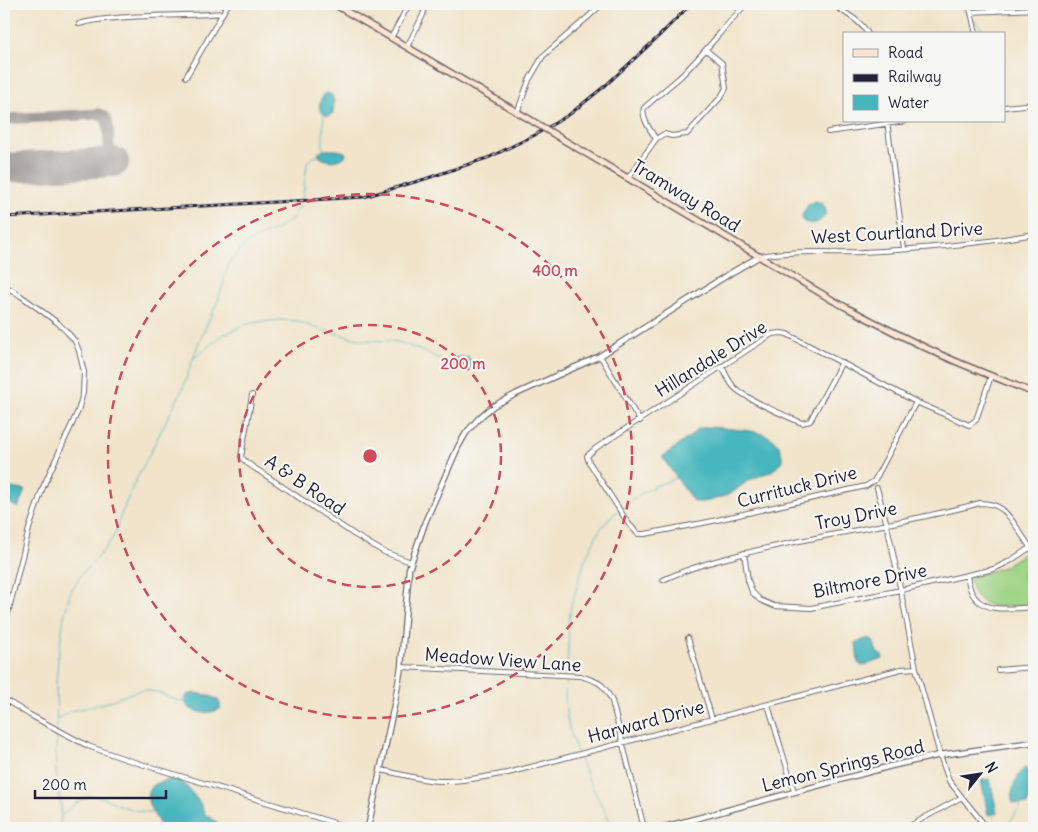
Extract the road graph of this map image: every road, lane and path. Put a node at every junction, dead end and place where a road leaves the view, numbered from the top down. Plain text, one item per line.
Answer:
1 (228, 4) edge
2 (334, 4) edge
3 (409, 4) edge
4 (426, 4) edge
5 (602, 4) edge
6 (746, 4) edge
7 (832, 4) edge
8 (968, 4) edge
9 (1034, 9) edge
10 (971, 12) junction
11 (222, 13) junction
12 (80, 24) dead end
13 (867, 32) edge
14 (976, 32) edge
15 (391, 38) junction
16 (407, 47) junction
17 (706, 50) junction
18 (186, 77) dead end
19 (1034, 104) edge
20 (1006, 107) edge
21 (517, 113) junction
22 (887, 123) edge
23 (828, 132) dead end
24 (656, 139) junction
25 (628, 178) junction
26 (1034, 234) edge
27 (904, 249) junction
28 (760, 256) junction
29 (4, 285) edge
30 (600, 356) junction
31 (842, 362) junction
32 (722, 366) junction
33 (991, 376) junction
34 (1034, 392) edge
35 (252, 395) dead end
36 (916, 402) junction
37 (640, 420) junction
38 (877, 488) dead end
39 (887, 524) junction
40 (638, 534) joint
41 (1031, 547) junction
42 (1034, 553) edge
43 (744, 554) junction
44 (411, 562) junction
45 (967, 576) junction
46 (662, 580) dead end
47 (901, 590) junction
48 (1034, 607) edge
49 (4, 629) edge
50 (688, 638) dead end
51 (401, 667) junction
52 (1034, 667) edge
53 (916, 668) junction
54 (998, 670) dead end
55 (4, 699) edge
56 (768, 705) junction
57 (712, 719) junction
58 (1034, 742) edge
59 (622, 743) junction
60 (940, 755) junction
61 (381, 770) junction
62 (794, 791) junction
63 (962, 797) junction
64 (351, 828) edge
65 (368, 828) edge
66 (644, 828) edge
67 (661, 828) edge
68 (906, 828) edge
69 (987, 828) edge

1 - 11 street
2 - 15 main road, Tramway Road
3 - 15 street
4 - 16 street
5 - 21 street
6 - 17 street
7 - 13 street
8 - 10 street
9 - 10 street
10 - 14 street
11 - 12 street
11 - 18 street
15 - 16 main road, Tramway Road
16 - 21 main road, Tramway Road
17 - 24 street
17 - 24 street
19 - 20 street
21 - 25 main road, Tramway Road, bridge
22 - 23 street
22 - 27 street
24 - 25 street
25 - 28 main road, Tramway Road
26 - 27 street, West Courtland Drive
27 - 28 street, West Courtland Drive
28 - 30 street
28 - 33 main road, Tramway Road
29 - 49 street
30 - 37 street
30 - 44 street
31 - 32 street, Hillandale Drive
31 - 32 street
31 - 36 street, Hillandale Drive
32 - 37 street, Hillandale Drive
33 - 34 main road, Tramway Road
33 - 36 street, Hillandale Drive
35 - 44 street, A & B Road
36 - 40 street, Currituck Drive
37 - 40 street, Hillandale Drive
38 - 39 street
39 - 41 street, Troy Drive
39 - 43 street, Troy Drive
39 - 47 street
41 - 42 street, Troy Drive
41 - 45 street, Biltmore Drive
43 - 46 street, Troy Drive
43 - 47 street, Biltmore Drive
44 - 51 street
45 - 47 street, Biltmore Drive
45 - 48 street
47 - 53 street
50 - 57 street
51 - 59 street, Meadow View Lane
51 - 61 street
52 - 54 street
53 - 56 street, Harward Drive
53 - 60 street
55 - 64 street
56 - 57 street, Harward Drive
56 - 62 street
57 - 59 street, Harward Drive
58 - 60 street, Lemon Springs Road
59 - 61 street, Harward Drive
59 - 66 street, Meadow View Lane
60 - 62 street, Lemon Springs Road
60 - 63 street
61 - 65 street
62 - 67 street, Lemon Springs Road
63 - 68 street
63 - 69 street

